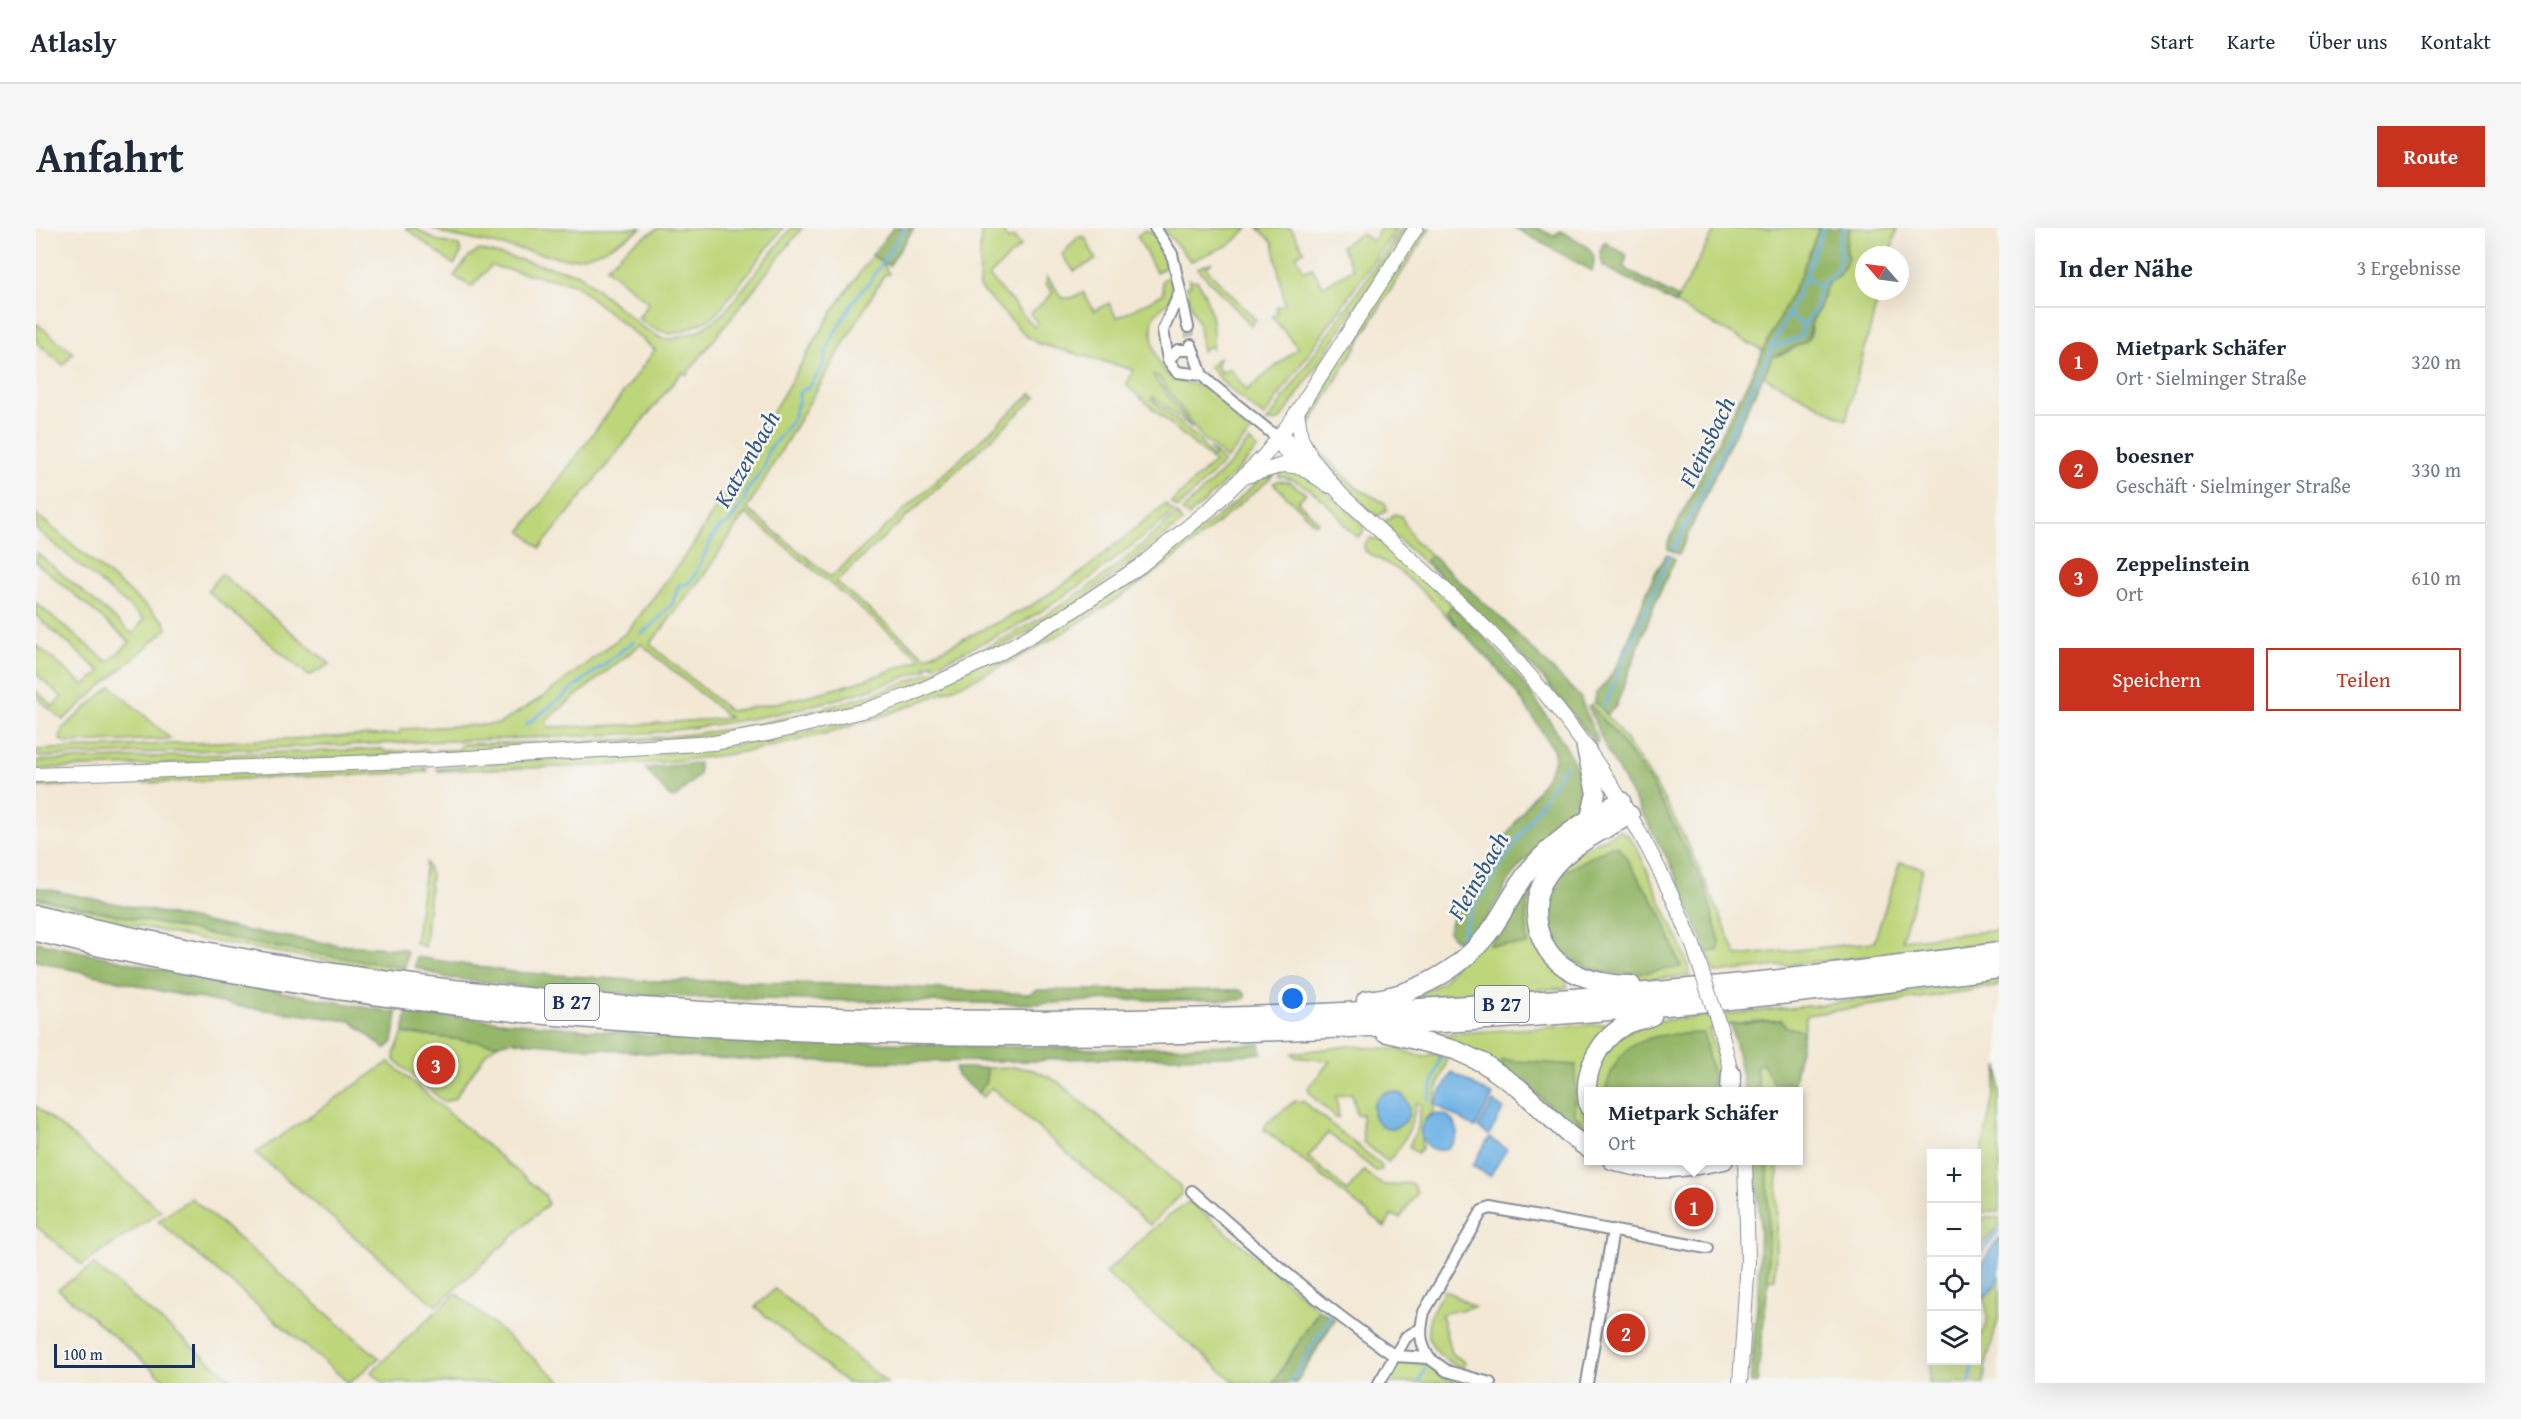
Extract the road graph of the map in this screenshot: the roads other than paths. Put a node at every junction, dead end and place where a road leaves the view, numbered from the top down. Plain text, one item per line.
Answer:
1 (1155, 228) edge
2 (1416, 228) edge
3 (1180, 292) junction
4 (1188, 327) tunnel mouth
5 (1168, 360) junction
6 (1202, 375) junction
7 (1297, 411) junction
8 (1278, 438) junction
9 (1306, 462) junction
10 (1244, 477) junction
11 (1586, 748) junction
12 (36, 775) edge
13 (1625, 808) junction
14 (1590, 818) junction
15 (36, 915) edge
16 (36, 932) edge
17 (1999, 952) edge
18 (1999, 969) edge
19 (1686, 989) junction
20 (1670, 1006) junction
21 (1318, 1013) junction
22 (1370, 1028) junction
23 (1732, 1086) edge
24 (1586, 1087) edge
25 (1584, 1145) edge
26 (1627, 1165) edge
27 (1697, 1165) edge
28 (1745, 1165) edge
29 (1191, 1191) dead end
30 (1613, 1230) junction
31 (1707, 1248) dead end
32 (1420, 1329) junction
33 (1395, 1356) junction
34 (1429, 1358) junction
35 (1379, 1383) edge
36 (1490, 1383) edge
37 (1587, 1383) edge
38 (1740, 1383) edge

1 - 3 street
2 - 7 main road
3 - 4 street
3 - 5 street
5 - 6 street
5 - 6 street
6 - 8 street
7 - 8 main road
7 - 9 main road
8 - 9 main road
8 - 10 main road
9 - 10 main road
9 - 11 main road
10 - 12 main road
11 - 13 main road
11 - 14 highway
13 - 14 highway
13 - 19 highway
13 - 23 main road, bridge
14 - 21 highway
15 - 21 highway, B 27
16 - 22 highway, B 27
17 - 19 highway, B 27
18 - 20 highway, B 27
19 - 21 highway, B 27
20 - 22 highway, B 27
20 - 24 highway
22 - 25 highway
26 - 27 highway
28 - 38 main road
29 - 33 street
30 - 31 street
30 - 32 street
30 - 37 street
32 - 33 street
32 - 34 street
33 - 34 street
33 - 35 street
34 - 36 street

